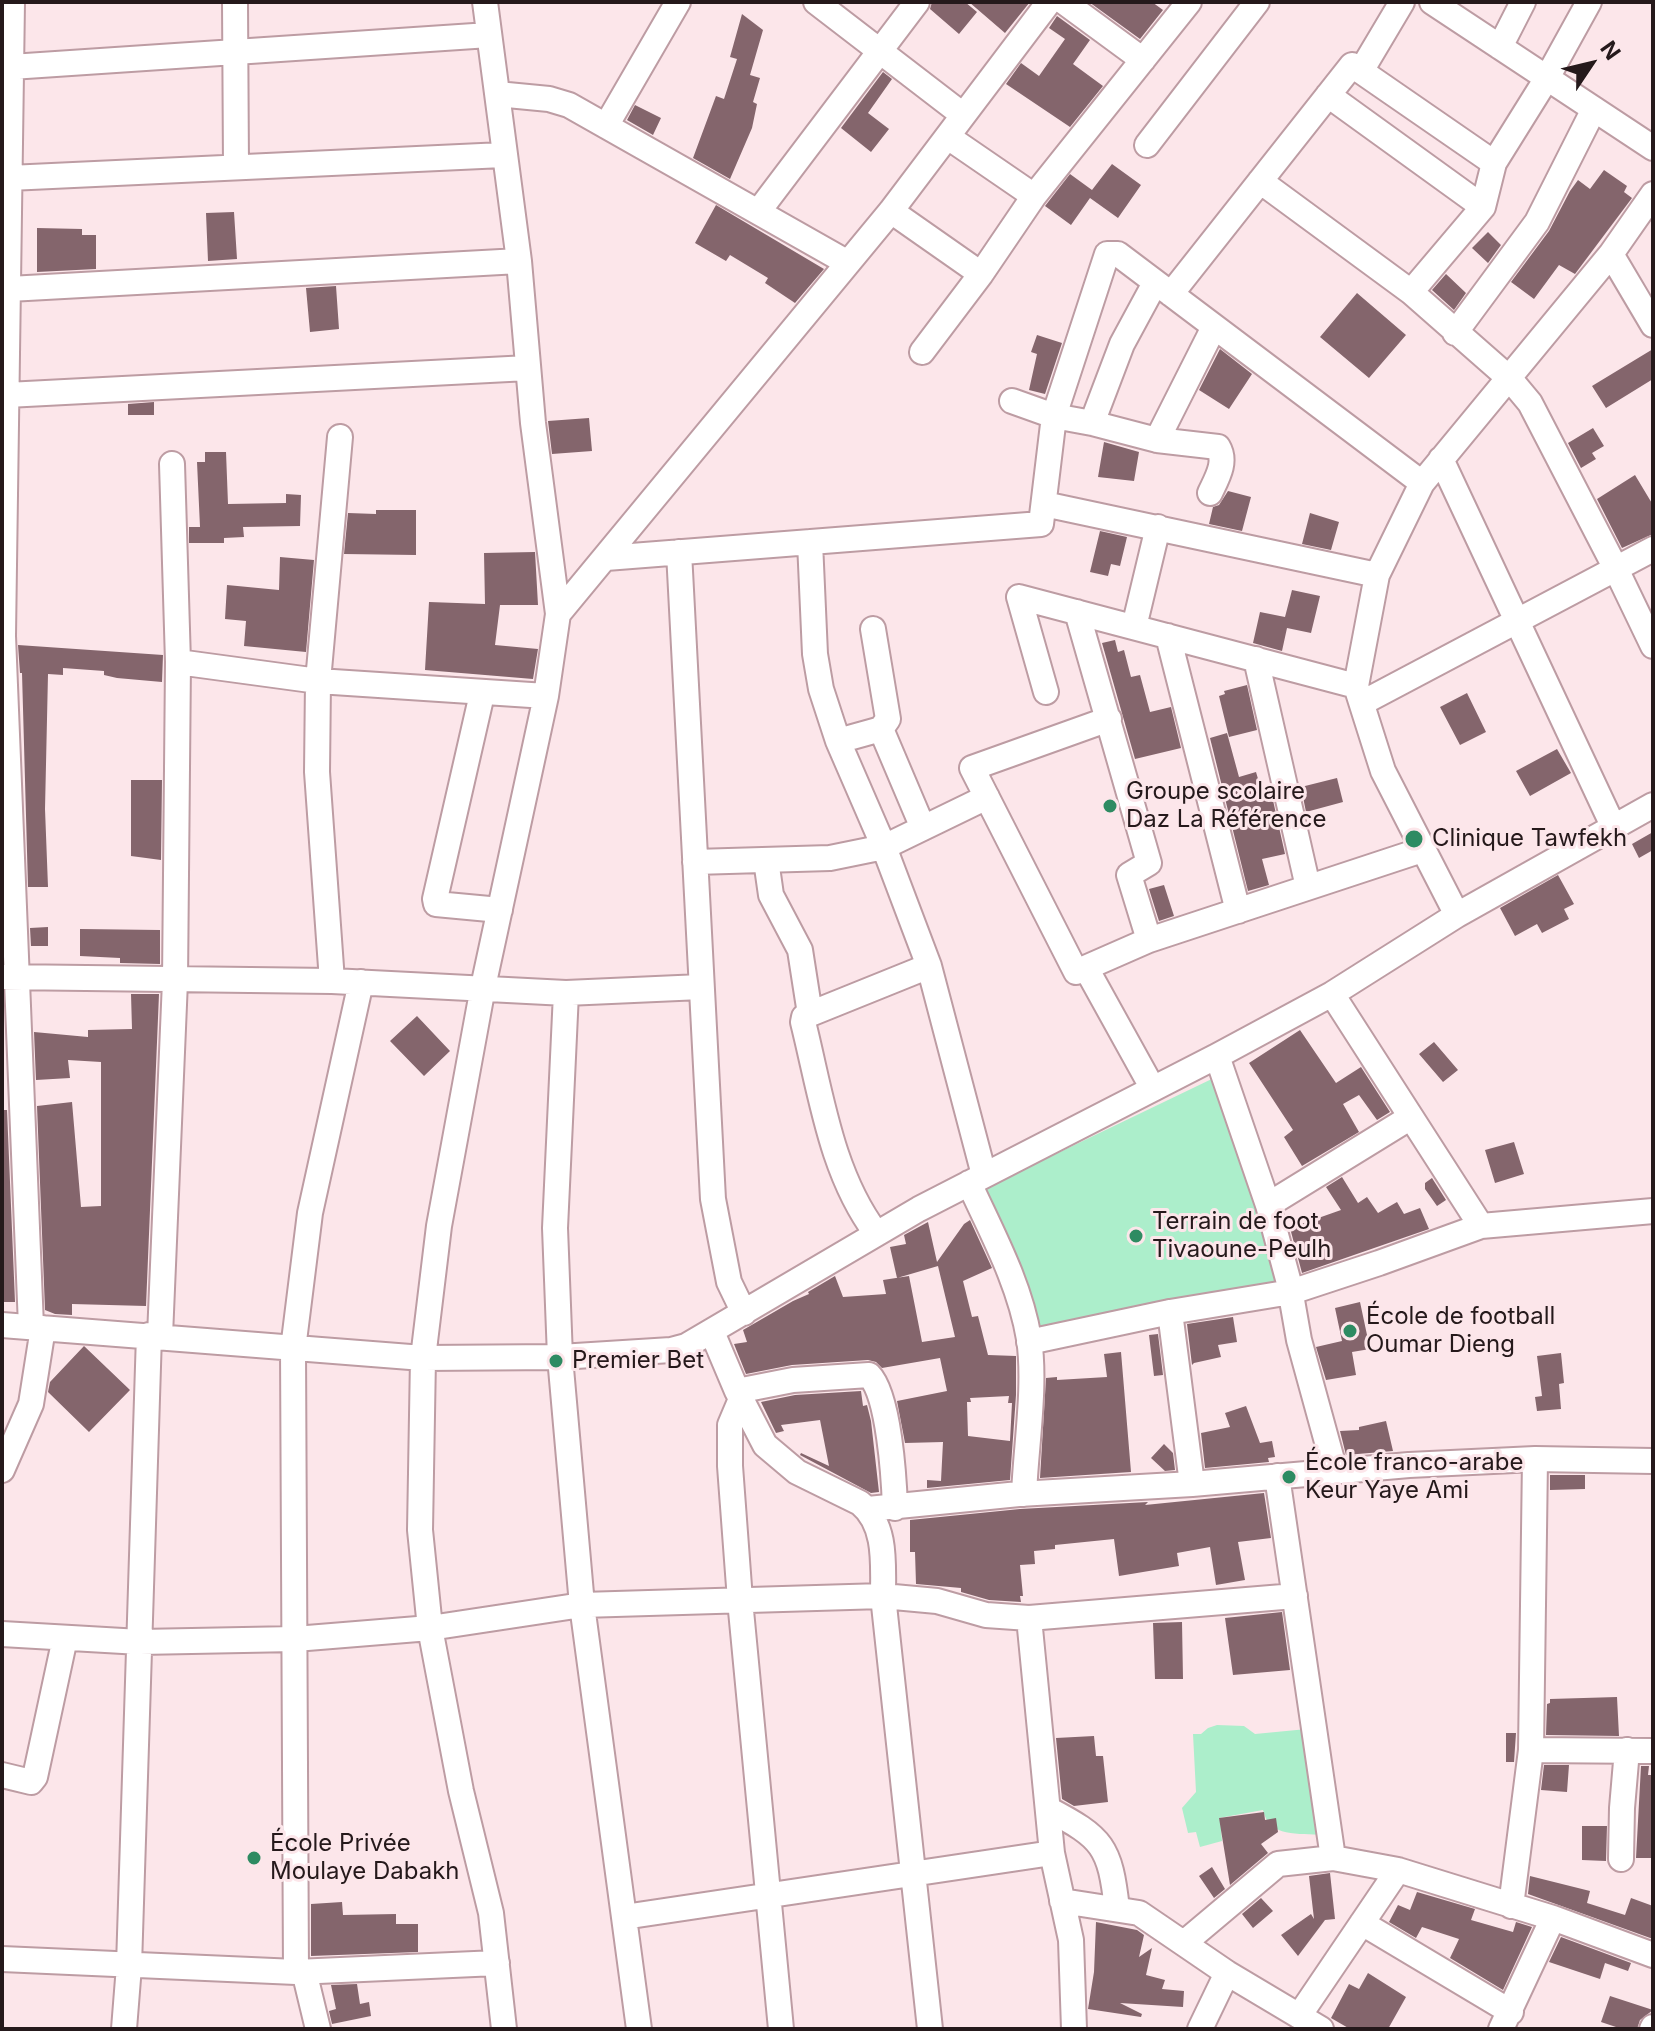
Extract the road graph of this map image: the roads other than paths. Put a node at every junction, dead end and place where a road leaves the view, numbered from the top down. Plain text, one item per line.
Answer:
1 (12, 2) edge
2 (235, 2) edge
3 (485, 2) edge
4 (678, 2) edge
5 (816, 2) edge
6 (917, 2) edge
7 (1049, 2) edge
8 (1064, 2) edge
9 (1189, 2) edge
10 (1257, 2) edge
11 (1402, 2) edge
12 (1432, 2) edge
13 (1523, 2) edge
14 (1589, 2) edge
15 (489, 35) junction
16 (1500, 47) junction
17 (880, 51) junction
18 (233, 52) junction
19 (1143, 60) junction
20 (11, 67) junction
21 (1361, 71) junction
22 (1547, 78) junction
23 (497, 94) junction
24 (1328, 95) junction
25 (1594, 109) junction
26 (963, 115) junction
27 (606, 126) junction
28 (948, 137) junction
29 (1147, 145) dead end
30 (1653, 148) edge
31 (503, 155) junction
32 (1494, 163) junction
33 (236, 167) junction
34 (9, 178) junction
35 (1260, 181) junction
36 (1653, 194) edge
37 (1034, 196) junction
38 (1483, 207) junction
39 (891, 211) junction
40 (758, 212) junction
41 (1611, 254) junction
42 (519, 261) junction
43 (848, 263) junction
44 (981, 274) junction
45 (9, 289) junction
46 (1163, 289) junction
47 (1411, 292) junction
48 (1653, 325) edge
49 (1214, 327) junction
50 (1455, 333) junction
51 (922, 352) dead end
52 (528, 368) junction
53 (1510, 379) junction
54 (7, 395) junction
55 (1012, 401) dead end
56 (1054, 416) junction
57 (1092, 423) junction
58 (340, 437) dead end
59 (1157, 440) junction
60 (1441, 459) junction
61 (172, 464) dead end
62 (1422, 483) junction
63 (1210, 493) dead end
64 (1044, 504) junction
65 (1158, 527) junction
66 (810, 542) junction
67 (1653, 549) edge
68 (679, 552) junction
69 (606, 558) junction
70 (1615, 567) junction
71 (1377, 575) junction
72 (3, 580) edge
73 (1077, 612) junction
74 (558, 614) junction
75 (1516, 620) junction
76 (1134, 627) junction
77 (873, 629) dead end
78 (1168, 636) junction
79 (1653, 646) edge
80 (1256, 659) junction
81 (178, 662) junction
82 (318, 681) junction
83 (1046, 692) dead end
84 (482, 694) junction
85 (1359, 694) junction
86 (546, 696) junction
87 (1109, 719) junction
88 (881, 729) junction
89 (838, 741) junction
90 (987, 797) junction
91 (1653, 805) edge
92 (923, 828) junction
93 (1614, 828) junction
94 (884, 847) junction
95 (1422, 850) junction
96 (766, 860) junction
97 (695, 862) junction
98 (1308, 887) junction
99 (500, 910) junction
100 (1238, 911) junction
101 (1457, 915) junction
102 (1149, 940) junction
103 (929, 966) junction
104 (1086, 968) junction
105 (10, 977) edge
106 (175, 981) junction
107 (332, 981) junction
108 (361, 982) junction
109 (483, 987) junction
110 (701, 987) junction
111 (566, 993) junction
112 (1332, 994) junction
113 (810, 1014) junction
114 (1217, 1056) junction
115 (1153, 1089) junction
116 (1411, 1117) junction
117 (977, 1179) junction
118 (1268, 1205) junction
119 (1653, 1211) edge
120 (1481, 1226) junction
121 (876, 1233) junction
122 (1291, 1292) junction
123 (1170, 1312) junction
124 (744, 1313) junction
125 (2, 1325) edge
126 (37, 1327) junction
127 (712, 1332) junction
128 (155, 1336) junction
129 (1029, 1342) junction
130 (293, 1349) junction
131 (560, 1357) junction
132 (423, 1358) junction
133 (739, 1395) junction
134 (1535, 1459) junction
135 (1653, 1461) edge
136 (2, 1470) edge
137 (1335, 1471) junction
138 (1277, 1476) junction
139 (1192, 1484) junction
140 (1024, 1494) junction
141 (895, 1508) junction
142 (868, 1509) junction
143 (883, 1596) junction
144 (1295, 1596) junction
145 (740, 1600) junction
146 (582, 1605) junction
147 (1029, 1618) junction
148 (430, 1628) junction
149 (2, 1634) edge
150 (65, 1638) junction
151 (295, 1639) junction
152 (140, 1642) junction
153 (1531, 1750) junction
154 (1627, 1750) junction
155 (1653, 1751) edge
156 (2, 1775) edge
157 (1048, 1809) junction
158 (1052, 1853) junction
159 (1333, 1858) junction
160 (1621, 1859) dead end
161 (1398, 1870) junction
162 (912, 1874) junction
163 (770, 1895) junction
164 (1062, 1901) junction
165 (1511, 1906) junction
166 (1117, 1909) junction
167 (624, 1917) junction
168 (1553, 1918) junction
169 (1362, 1923) junction
170 (1184, 1943) junction
171 (1653, 1955) edge
172 (2, 1959) edge
173 (497, 1963) junction
174 (129, 1966) junction
175 (300, 1971) junction
176 (1227, 1973) junction
177 (1299, 2016) junction
178 (1507, 2024) edge
179 (124, 2029) edge
180 (318, 2029) edge
181 (504, 2029) edge
182 (639, 2029) edge
183 (781, 2029) edge
184 (930, 2029) edge
185 (1074, 2029) edge
186 (1200, 2029) edge
187 (1321, 2029) edge

1 - 20 street
2 - 18 street
3 - 15 street
4 - 27 street
5 - 17 street
6 - 17 street
7 - 26 street
8 - 19 street
9 - 19 street
10 - 29 street
11 - 21 street
12 - 16 street
13 - 16 street
14 - 22 street
15 - 18 street
15 - 23 street
16 - 22 street
17 - 26 street
17 - 40 street
18 - 20 street
18 - 33 street
19 - 37 street
20 - 34 street
21 - 24 street
21 - 32 street
22 - 25 street
22 - 32 street
23 - 27 street
23 - 31 street
24 - 35 street
24 - 38 street
25 - 30 street
25 - 50 street
26 - 28 street
27 - 40 street
28 - 37 street
28 - 39 street
31 - 33 street
31 - 42 street
32 - 38 street
33 - 34 street
34 - 45 street
35 - 46 street
35 - 47 street
36 - 41 street
37 - 44 street
38 - 47 street
39 - 43 street
39 - 44 street
40 - 43 street
41 - 48 street
41 - 53 street
42 - 45 street
42 - 52 street
43 - 69 street
44 - 51 street
45 - 54 street
46 - 49 street
46 - 56 street
46 - 57 street
47 - 50 street
49 - 59 street
49 - 62 street
50 - 53 street
52 - 54 street
52 - 74 street
53 - 60 street
53 - 70 street
54 - 72 street
55 - 56 street
56 - 57 street
56 - 64 street
57 - 59 street
58 - 82 street
59 - 63 street
60 - 62 street
60 - 75 street
61 - 81 street
62 - 71 street
64 - 65 street
64 - 66 street
65 - 71 street
65 - 76 street
66 - 68 street
66 - 89 street
67 - 70 street
68 - 69 street
68 - 97 street
69 - 74 street
70 - 75 street
70 - 79 street
71 - 85 street
72 - 105 street
73 - 76 street
73 - 83 street
73 - 87 street
74 - 86 street
75 - 85 street
75 - 93 street
76 - 78 street
77 - 88 street
78 - 80 street
78 - 100 street
80 - 85 street
80 - 98 street
81 - 82 street
81 - 106 street
82 - 84 street
82 - 107 street
84 - 86 street
84 - 99 street
85 - 95 street
86 - 99 street
87 - 90 street
87 - 102 street
88 - 89 street
88 - 92 street
89 - 94 street
90 - 92 street
90 - 104 street
91 - 93 street
92 - 94 street
93 - 101 street
94 - 96 street
94 - 103 street
95 - 98 street
95 - 101 street
96 - 97 street
96 - 113 street
97 - 110 street
98 - 100 street
99 - 109 street
100 - 102 street
101 - 112 street
102 - 104 street
103 - 113 street
103 - 117 street
104 - 115 street
105 - 106 street
105 - 126 street
106 - 107 street
106 - 128 street
107 - 108 street
108 - 109 street
108 - 130 street
109 - 111 street
109 - 132 street
110 - 111 street
110 - 124 street
111 - 131 street
112 - 114 street
112 - 116 street
113 - 121 street
114 - 115 street
114 - 118 street
115 - 117 street
116 - 118 street
116 - 120 street
117 - 121 street
117 - 129 street
118 - 122 street
119 - 120 street
120 - 122 street
121 - 124 street
122 - 123 street
122 - 137 street
123 - 129 street
123 - 139 street
124 - 127 street
125 - 126 street
126 - 128 street
126 - 136 street
127 - 131 street
127 - 133 street
128 - 130 street
128 - 152 street
129 - 140 street
130 - 132 street
130 - 151 street
131 - 132 street
131 - 146 street
132 - 148 street
133 - 141 street
133 - 142 street
133 - 145 street
134 - 135 street
134 - 137 street
134 - 153 street
137 - 138 street
138 - 139 street
138 - 144 street
139 - 140 street
140 - 141 street
141 - 142 street
142 - 143 street
143 - 145 street
143 - 147 street
143 - 162 street
144 - 147 street
144 - 159 street
145 - 146 street
145 - 163 street
146 - 148 street
146 - 167 street
147 - 157 street
148 - 151 street
148 - 173 street
149 - 150 street
150 - 152 street
150 - 156 street
151 - 152 street
151 - 175 street
152 - 174 street
153 - 154 street
153 - 165 street
154 - 155 street
154 - 160 street
157 - 158 street
157 - 166 street
158 - 162 street
158 - 164 street
159 - 161 street
159 - 170 street
161 - 165 street
161 - 169 street
162 - 163 street
162 - 184 street
163 - 167 street
163 - 183 street
164 - 166 street
164 - 185 street
165 - 168 street
166 - 170 street
167 - 182 street
168 - 171 street
168 - 178 street
169 - 177 street
169 - 178 street
170 - 176 street
172 - 174 street
173 - 175 street
173 - 181 street
174 - 175 street
174 - 179 street
175 - 180 street
176 - 177 street
176 - 186 street
177 - 187 street

